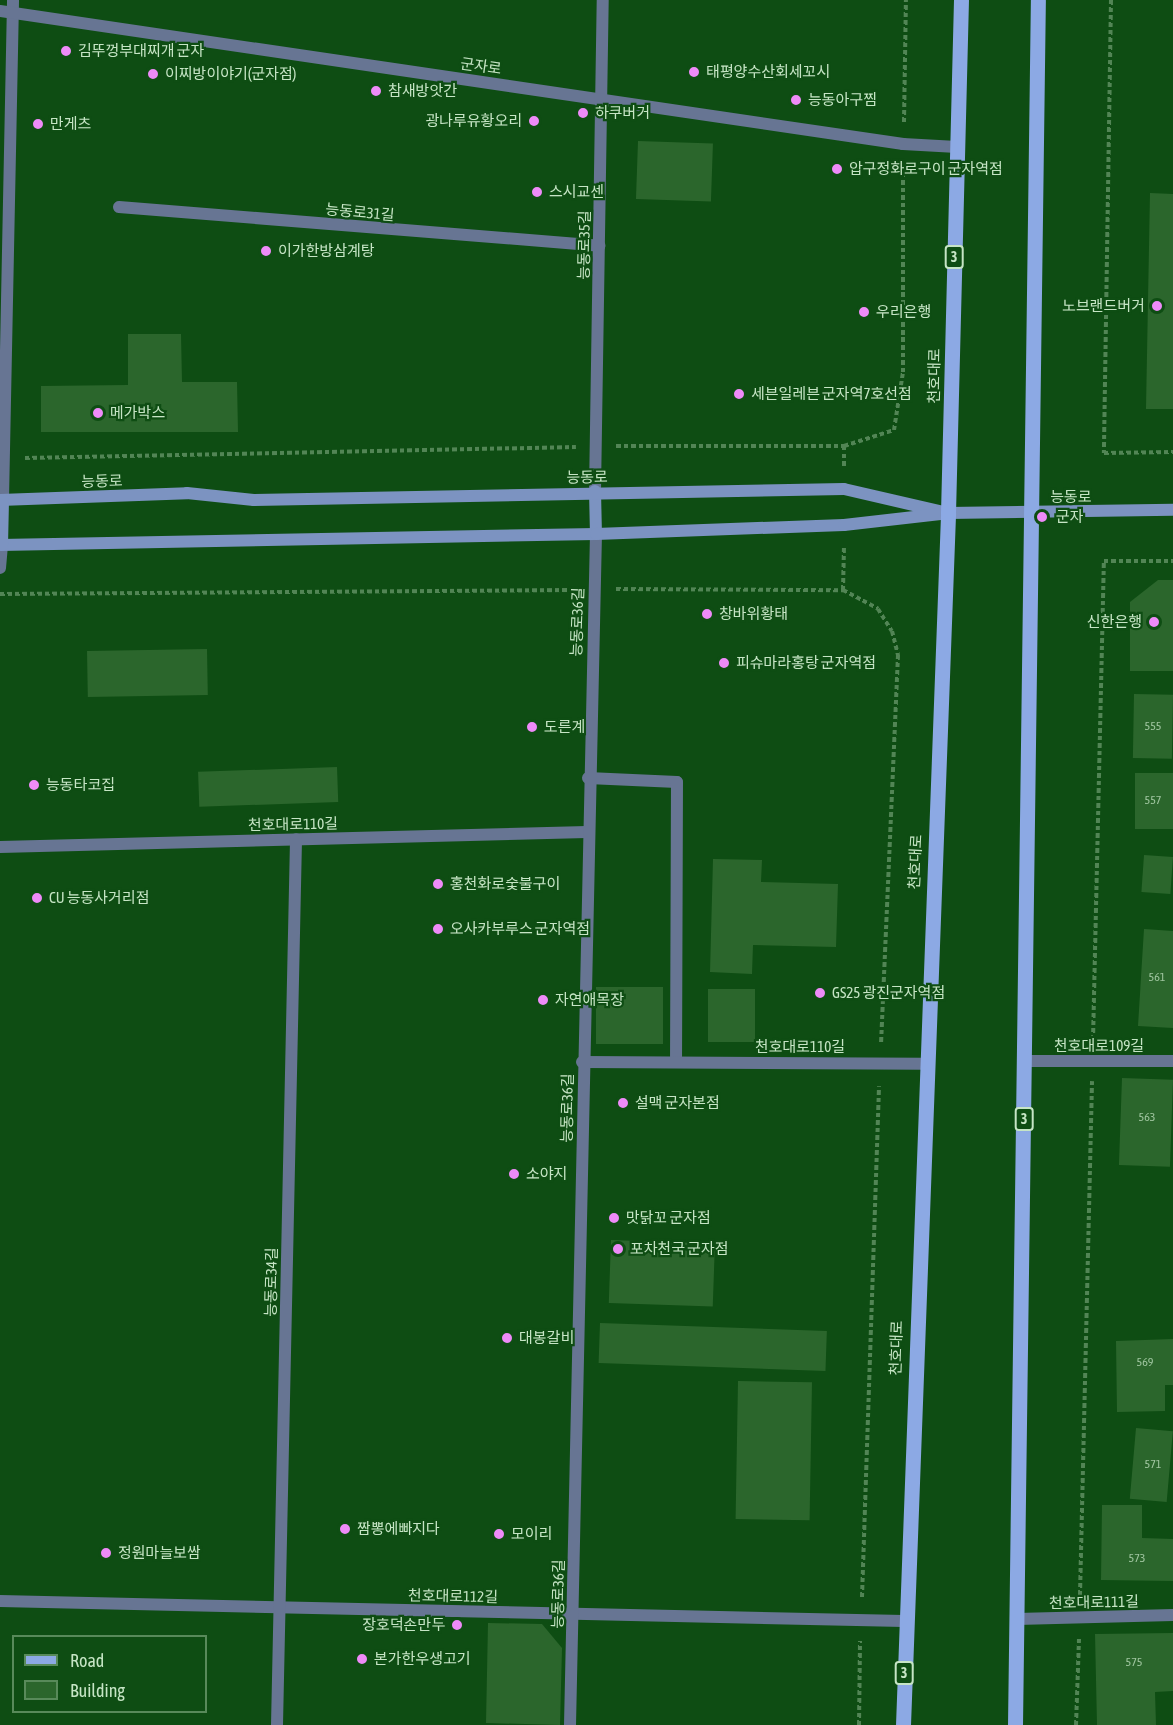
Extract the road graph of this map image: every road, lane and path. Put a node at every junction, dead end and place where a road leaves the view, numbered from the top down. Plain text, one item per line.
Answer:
1 (13, 0) edge
2 (603, 0) edge
3 (906, 0) edge
4 (961, 0) edge
5 (1038, 0) edge
6 (1111, 0) edge
7 (6, 12) edge
8 (601, 98) junction
9 (903, 144) junction
10 (957, 147) junction
11 (119, 207) dead end
12 (2, 232) edge
13 (599, 246) junction
14 (594, 446) junction
15 (1173, 452) edge
16 (5, 459) junction
17 (595, 491) junction
18 (2, 500) edge
19 (1173, 510) edge
20 (1029, 512) junction
21 (948, 513) junction
22 (596, 534) junction
23 (1, 545) edge
24 (1173, 561) edge
25 (0, 568) edge
26 (593, 589) junction
27 (0, 594) edge
28 (588, 778) junction
29 (587, 832) junction
30 (296, 839) junction
31 (0, 846) edge
32 (1025, 1061) junction
33 (1173, 1061) edge
34 (582, 1062) junction
35 (676, 1062) junction
36 (1093, 1062) junction
37 (880, 1063) junction
38 (924, 1064) junction
39 (0, 1601) edge
40 (280, 1607) junction
41 (572, 1613) junction
42 (1173, 1615) edge
43 (1079, 1618) junction
44 (861, 1619) junction
45 (1017, 1619) junction
46 (904, 1620) junction
47 (277, 1725) edge
48 (570, 1725) edge
49 (859, 1725) edge
50 (903, 1725) edge
51 (1015, 1725) edge
52 (1076, 1725) edge

1 - 7 street
2 - 8 street, 능동로35길
3 - 9 path, 천호대로
4 - 10 main road, 천호대로 / 3
5 - 20 main road, 3
6 - 15 path
7 - 8 street, 군자로
7 - 12 street
8 - 9 street, 군자로
8 - 13 street, 능동로35길
9 - 10 street, 군자로
9 - 14 path, 천호대로
10 - 21 main road, 천호대로 / 3
11 - 13 street, 능동로31길
12 - 16 street
13 - 14 street, 능동로35길
14 - 16 path
14 - 17 street, 능동로35길
16 - 18 street
17 - 18 main road, 능동로
17 - 21 main road, 능동로
17 - 22 main road, 능동로36길
18 - 23 main road
19 - 20 main road, 능동로
20 - 21 main road, 능동로
20 - 32 main road, 3
21 - 22 main road
21 - 38 main road, 천호대로 / 3
22 - 23 main road
22 - 26 street, 능동로36길
23 - 25 street
24 - 36 path
26 - 27 path
26 - 28 street, 능동로36길
26 - 37 path, 천호대로
28 - 29 street, 능동로36길
28 - 35 street
29 - 30 street, 천호대로110길
29 - 34 street, 능동로36길
30 - 31 street, 천호대로110길
30 - 40 street, 능동로34길
32 - 36 street, 천호대로109길
32 - 45 main road, 3
33 - 36 street, 천호대로109길
34 - 35 street, 천호대로110길
34 - 41 street, 능동로36길
35 - 37 street, 천호대로110길
36 - 43 path
37 - 38 street, 천호대로110길
37 - 44 path, 천호대로
38 - 46 main road, 천호대로 / 3
39 - 40 street, 천호대로112길
40 - 41 street, 천호대로112길
40 - 47 street, 능동로34길
41 - 44 street, 천호대로112길
41 - 48 street, 능동로36길
42 - 43 street, 천호대로111길
43 - 45 street, 천호대로111길
43 - 52 path
44 - 46 street, 천호대로112길
44 - 49 path, 천호대로
45 - 51 main road, 3
46 - 50 main road, 천호대로 / 3

